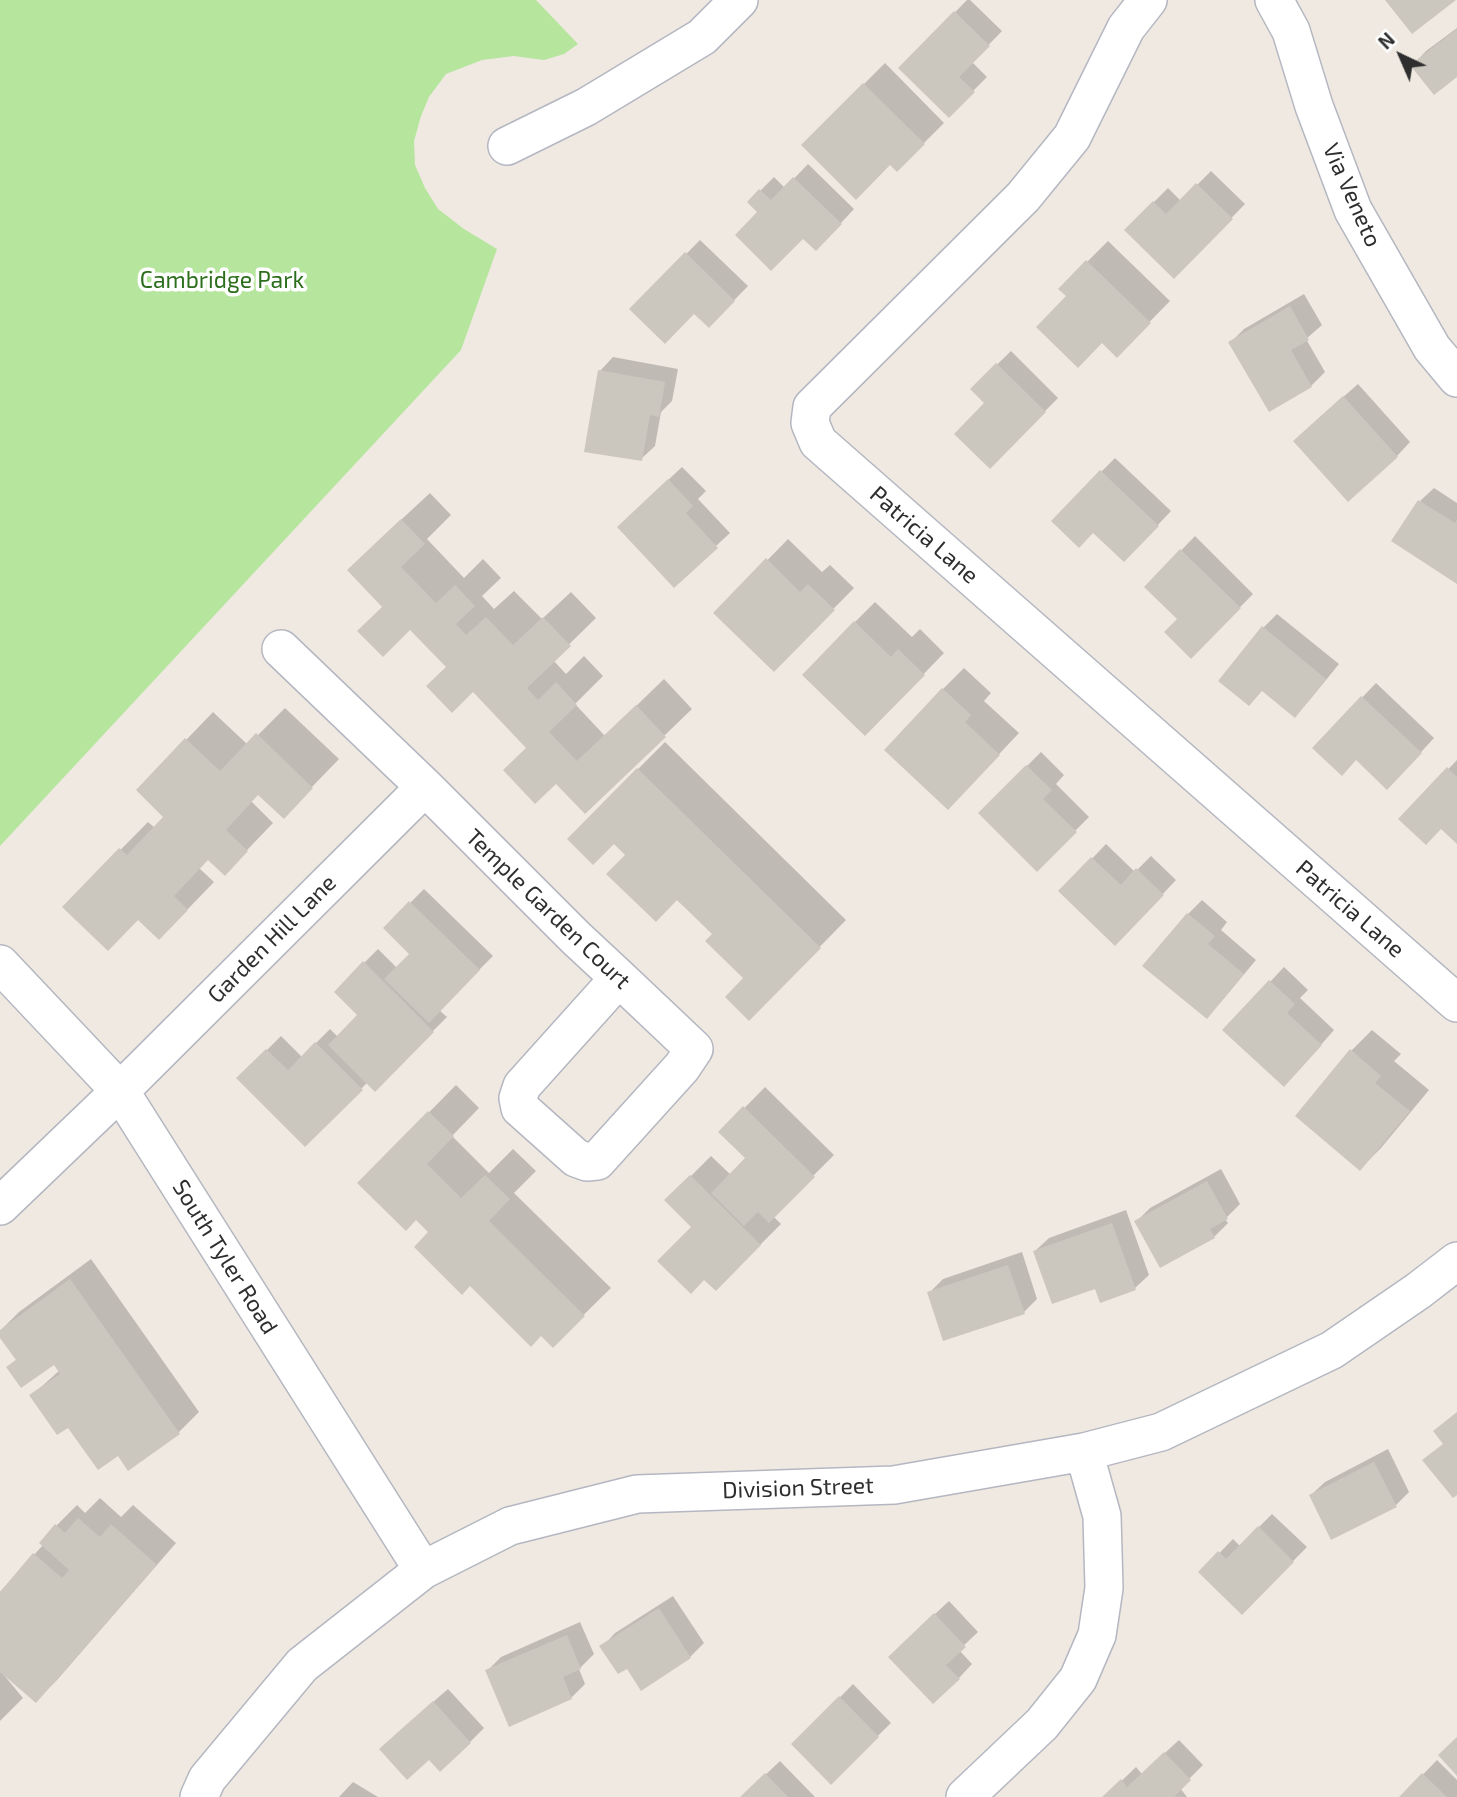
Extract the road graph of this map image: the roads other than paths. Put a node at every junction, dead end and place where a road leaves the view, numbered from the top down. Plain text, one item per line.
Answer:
1 (739, 0) edge
2 (1148, 0) edge
3 (1274, 0) edge
4 (507, 146) dead end
5 (1457, 377) edge
6 (281, 649) dead end
7 (425, 787) junction
8 (0, 964) edge
9 (618, 978) junction
10 (1457, 1003) edge
11 (120, 1091) junction
12 (0, 1206) edge
13 (1457, 1261) edge
14 (1084, 1452) junction
15 (423, 1570) junction
16 (199, 1797) edge
17 (965, 1797) edge

1 - 4 street
2 - 10 street, Patricia Lane
3 - 5 street, Via Veneto
6 - 7 street, Temple Garden Court
7 - 9 street, Temple Garden Court
7 - 11 street, Garden Hill Lane
8 - 11 street, South Tyler Road
9 - 9 street, Temple Garden Court
11 - 12 street, Garden Hill Lane
11 - 15 street, South Tyler Road
13 - 14 street, Division Street
14 - 15 street, Division Street
14 - 17 street
15 - 16 street, Division Street

